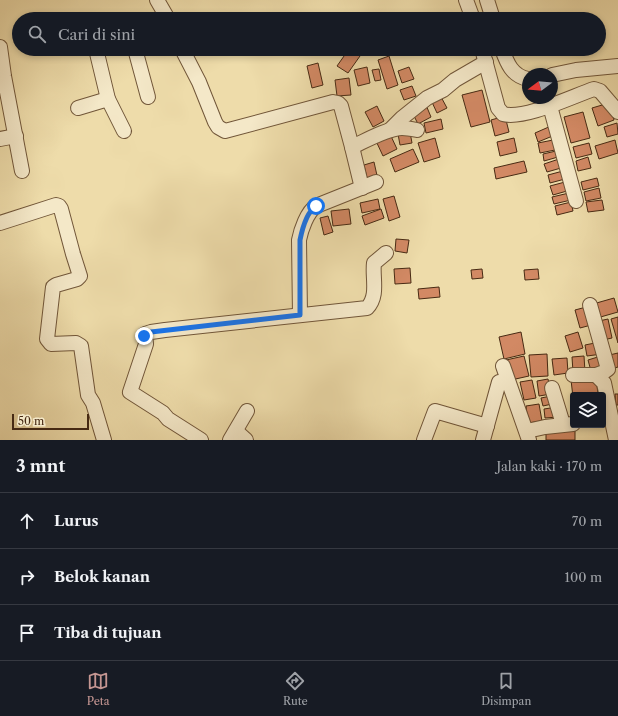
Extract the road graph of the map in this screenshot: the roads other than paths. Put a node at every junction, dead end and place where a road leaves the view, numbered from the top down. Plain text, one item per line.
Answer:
1 (156, 0) edge
2 (466, 0) edge
3 (487, 0) edge
4 (163, 12) edge
5 (470, 12) edge
6 (491, 12) edge
7 (0, 47) edge
8 (98, 56) edge
9 (137, 56) edge
10 (186, 56) edge
11 (484, 56) edge
12 (505, 56) edge
13 (618, 66) edge
14 (558, 74) edge
15 (2, 76) edge
16 (522, 78) edge
17 (148, 97) dead end
18 (108, 99) junction
19 (550, 106) junction
20 (78, 108) dead end
21 (618, 112) edge
22 (390, 130) junction
23 (417, 130) dead end
24 (124, 131) dead end
25 (16, 136) junction
26 (0, 139) edge
27 (352, 147) junction
28 (22, 171) dead end
29 (376, 182) dead end
30 (362, 188) junction
31 (576, 201) dead end
32 (0, 223) edge
33 (386, 253) dead end
34 (590, 305) dead end
35 (300, 315) junction
36 (503, 366) dead end
37 (573, 375) dead end
38 (596, 375) junction
39 (499, 382) dead end
40 (552, 388) dead end
41 (247, 411) dead end
42 (607, 421) edge
43 (568, 424) edge
44 (487, 426) junction
45 (528, 436) edge
46 (238, 437) edge
47 (104, 440) edge
48 (201, 440) edge
49 (424, 440) edge
50 (483, 440) edge
51 (616, 440) edge

1 - 4 street
2 - 5 street
3 - 6 street
7 - 15 street
8 - 18 street
9 - 17 street
10 - 27 street
11 - 19 street
11 - 22 street
12 - 16 street
13 - 14 street
15 - 25 street
18 - 20 street
18 - 24 street
19 - 21 street
19 - 31 street
22 - 23 street
22 - 27 street
25 - 26 street
25 - 28 street
27 - 30 street
29 - 30 street
30 - 35 street
32 - 47 street
33 - 35 street
34 - 38 street
35 - 48 street
36 - 45 street
37 - 38 street
38 - 42 street
39 - 44 street
40 - 43 street
41 - 46 street
42 - 51 street
43 - 45 street
44 - 49 street
44 - 50 street

